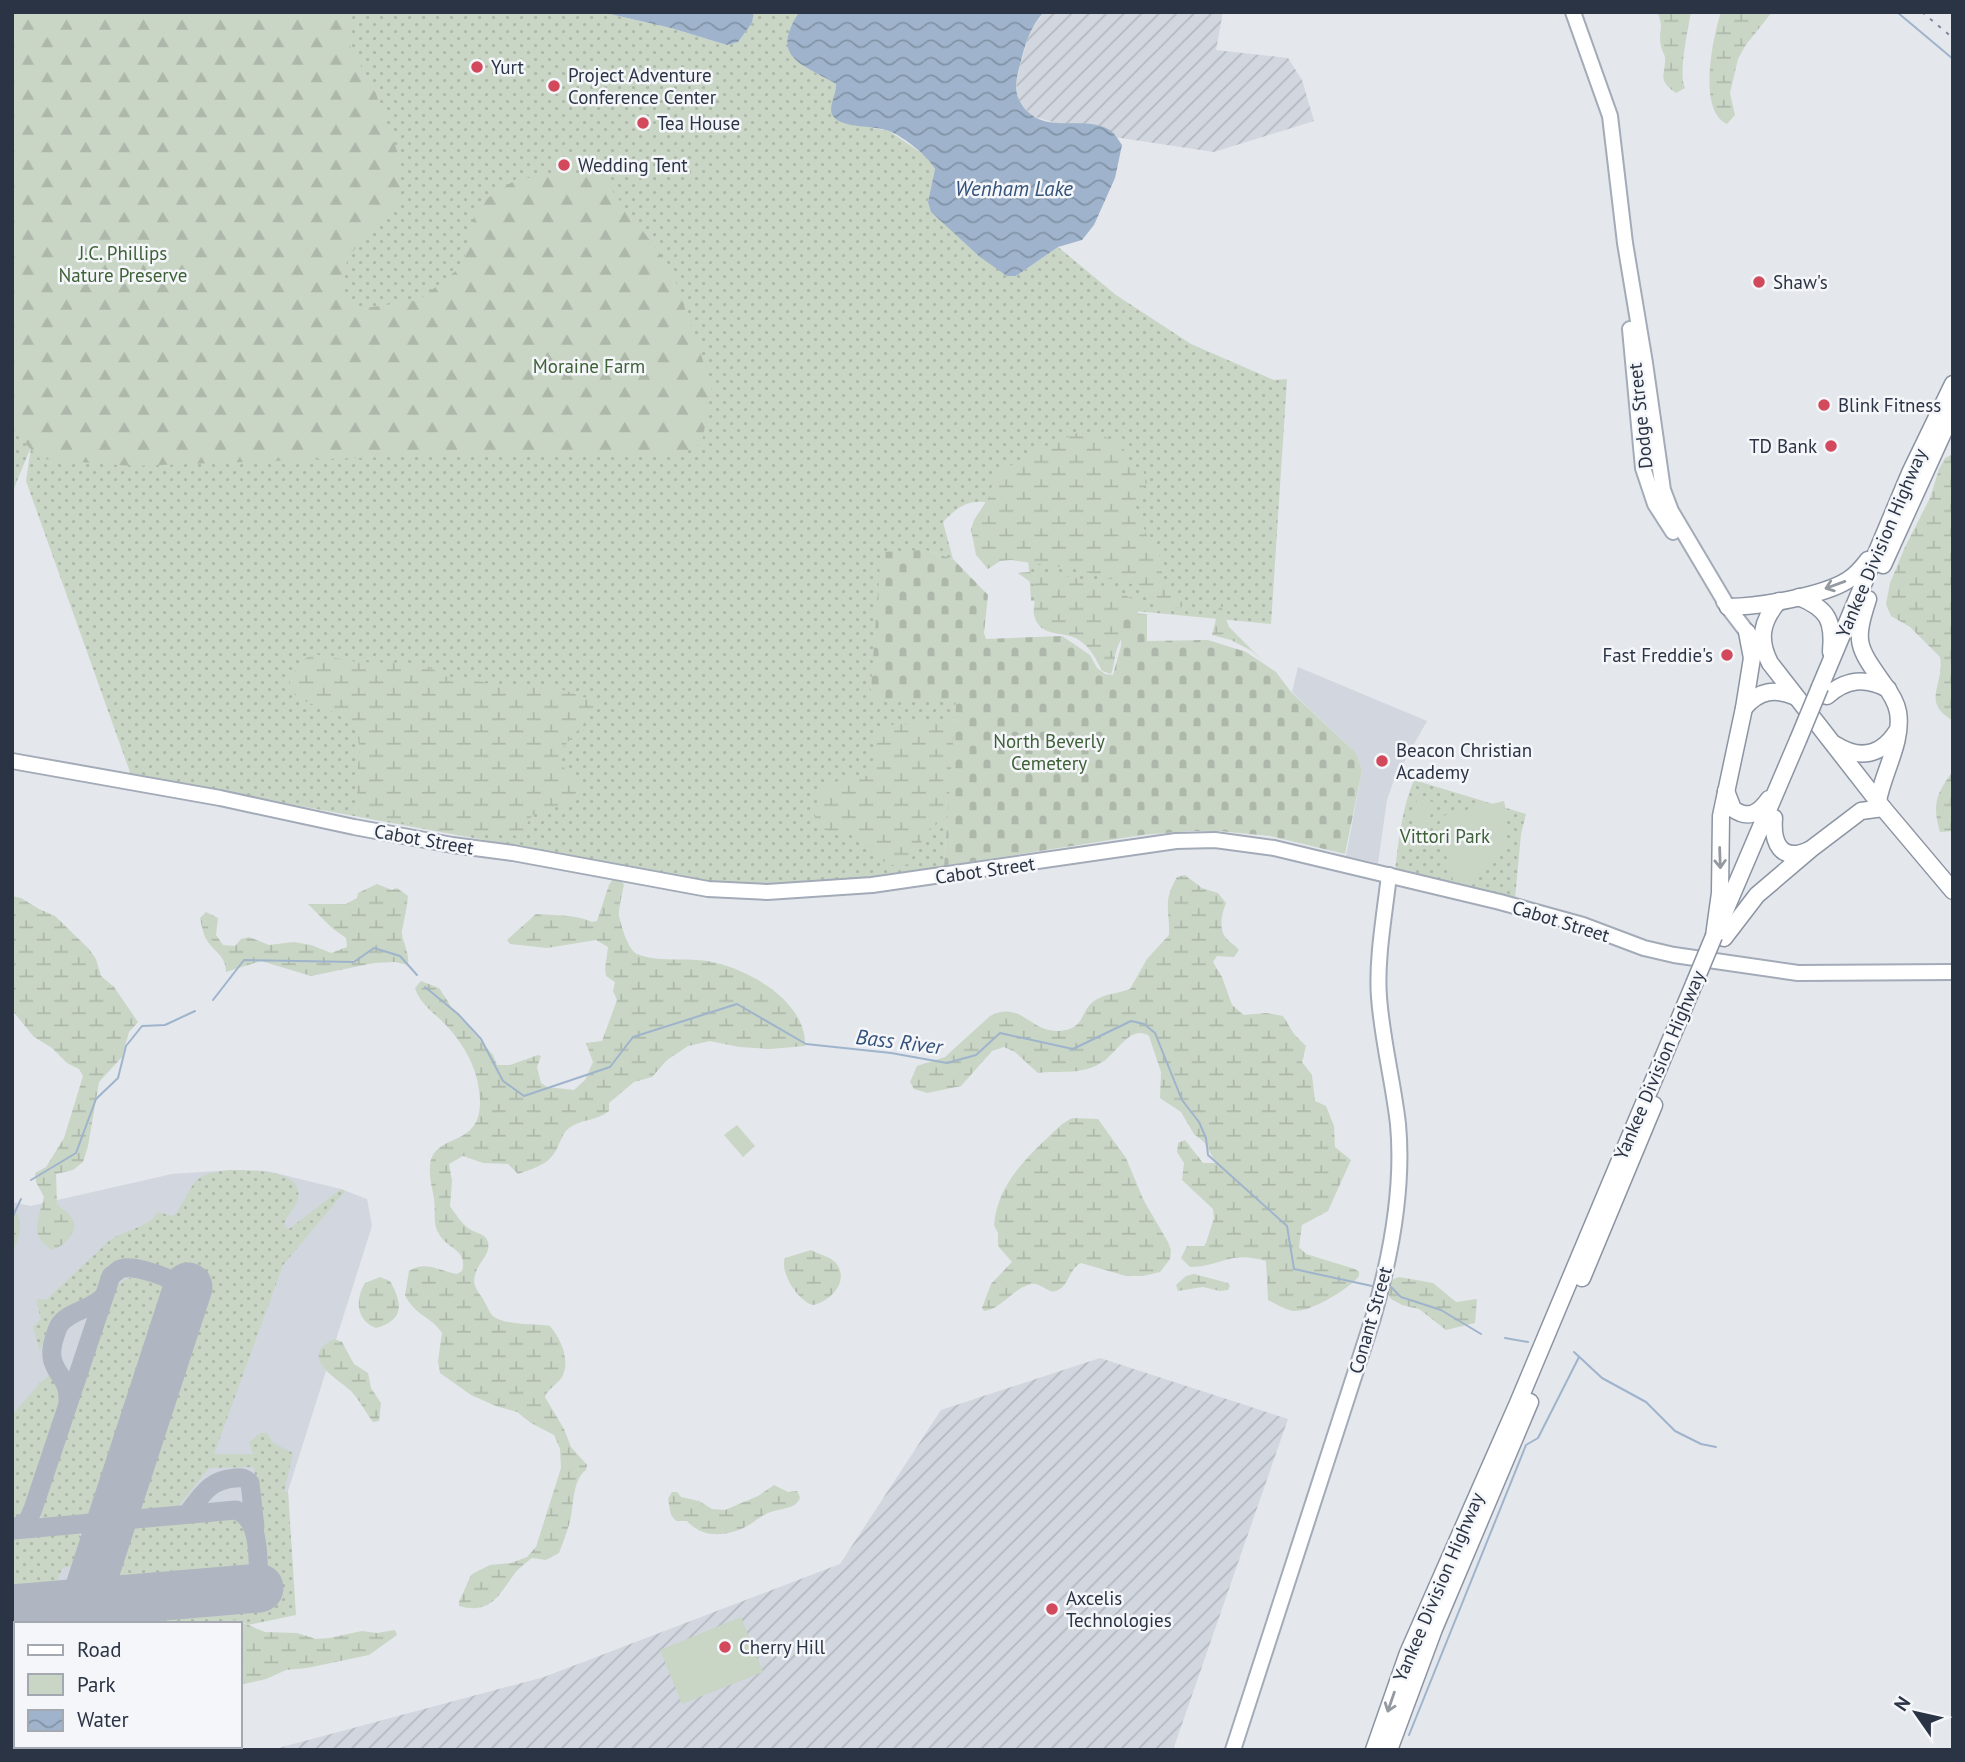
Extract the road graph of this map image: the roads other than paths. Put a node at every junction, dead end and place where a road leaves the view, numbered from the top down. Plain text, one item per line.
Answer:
1 (1573, 12) edge
2 (1953, 384) edge
3 (1953, 411) edge
4 (1889, 521) junction
5 (1799, 597) junction
6 (1868, 598) junction
7 (1779, 601) junction
8 (1728, 607) junction
9 (1747, 632) junction
10 (1770, 663) junction
11 (1830, 664) junction
12 (1888, 689) junction
13 (1823, 692) junction
14 (1796, 697) junction
15 (1744, 708) junction
16 (1898, 729) junction
17 (1830, 741) junction
18 (1801, 744) junction
19 (12, 761) edge
20 (1859, 777) junction
21 (1778, 786) junction
22 (1726, 791) junction
23 (1880, 805) junction
24 (1853, 816) junction
25 (1774, 818) junction
26 (1811, 849) junction
27 (1389, 874) junction
28 (1953, 891) edge
29 (1719, 937) junction
30 (1953, 972) edge
31 (1699, 985) junction
32 (1233, 1750) edge
33 (1374, 1750) edge
34 (1389, 1750) edge

1 - 8 main road, Dodge Street
2 - 4 highway, Yankee Division Highway
3 - 6 highway, Yankee Division Highway
4 -> 5 highway
4 - 11 highway, Yankee Division Highway
5 - 7 highway
5 - 11 highway
6 - 12 highway
6 - 13 highway, Yankee Division Highway
7 - 8 highway
7 - 10 highway
8 - 9 main road, Dodge Street
9 - 10 main road, Dodge Street
9 - 15 highway
10 - 14 highway, Dodge Street
11 - 13 highway, Yankee Division Highway
12 - 13 highway
12 - 16 highway
13 - 18 highway, Yankee Division Highway
14 - 15 highway
14 - 17 highway, Dodge Street
15 - 22 highway
16 - 17 highway
16 - 23 highway
17 - 20 highway, Dodge Street
18 - 21 highway, Yankee Division Highway
18 - 25 highway, Yankee Division Highway
19 - 27 main road, Cabot Street
20 - 23 highway, Dodge Street
20 - 24 highway
21 - 22 highway
21 - 29 highway, Yankee Division Highway
22 -> 29 highway
23 - 24 highway
23 - 28 highway, Dodge Street
24 - 26 highway
25 - 26 highway
25 - 29 highway, Yankee Division Highway
26 - 29 highway
27 - 30 main road, Cabot Street
27 - 32 main road, Conant Street
29 - 31 highway, Yankee Division Highway, bridge
31 -> 33 highway, Yankee Division Highway
31 - 34 highway, Yankee Division Highway

